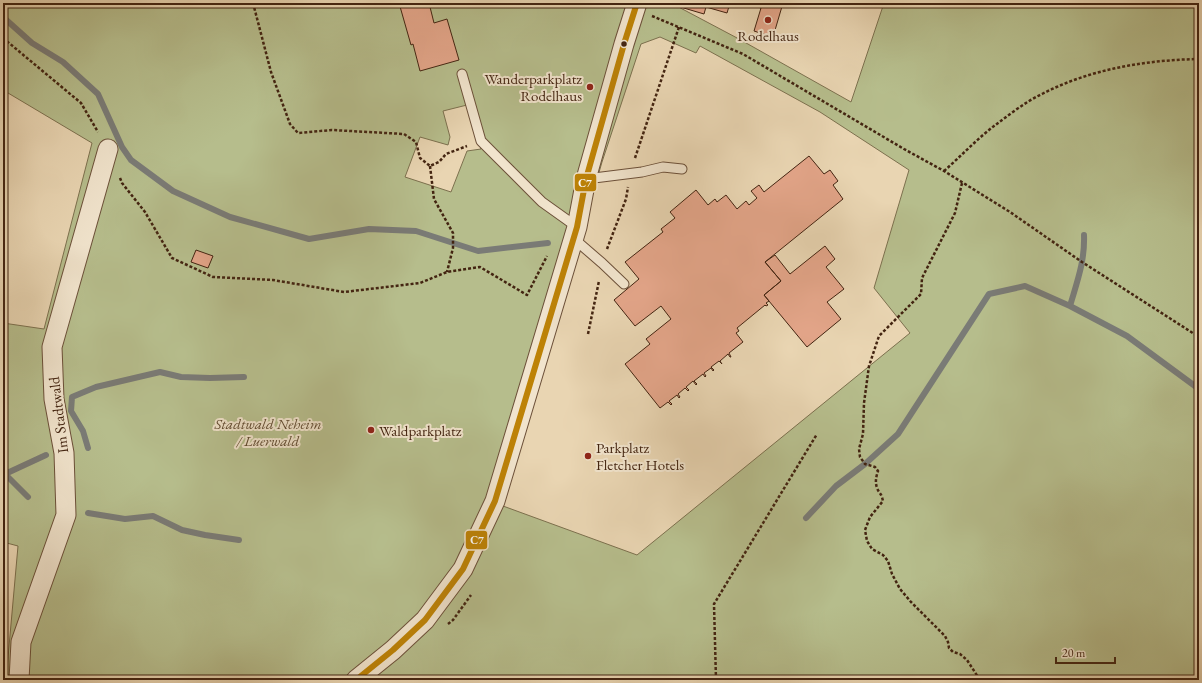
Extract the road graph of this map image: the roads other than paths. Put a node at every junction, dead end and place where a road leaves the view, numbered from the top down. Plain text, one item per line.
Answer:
1 (636, 6) edge
2 (462, 74) dead end
3 (108, 149) road end
4 (682, 169) dead end
5 (586, 180) junction
6 (575, 232) junction
7 (624, 284) dead end
8 (18, 680) edge
9 (356, 680) edge

1 - 5 street
2 - 6 lane
3 - 8 street, Im Stadtwald
4 - 5 lane
5 - 6 street
6 - 7 lane
6 - 9 street

